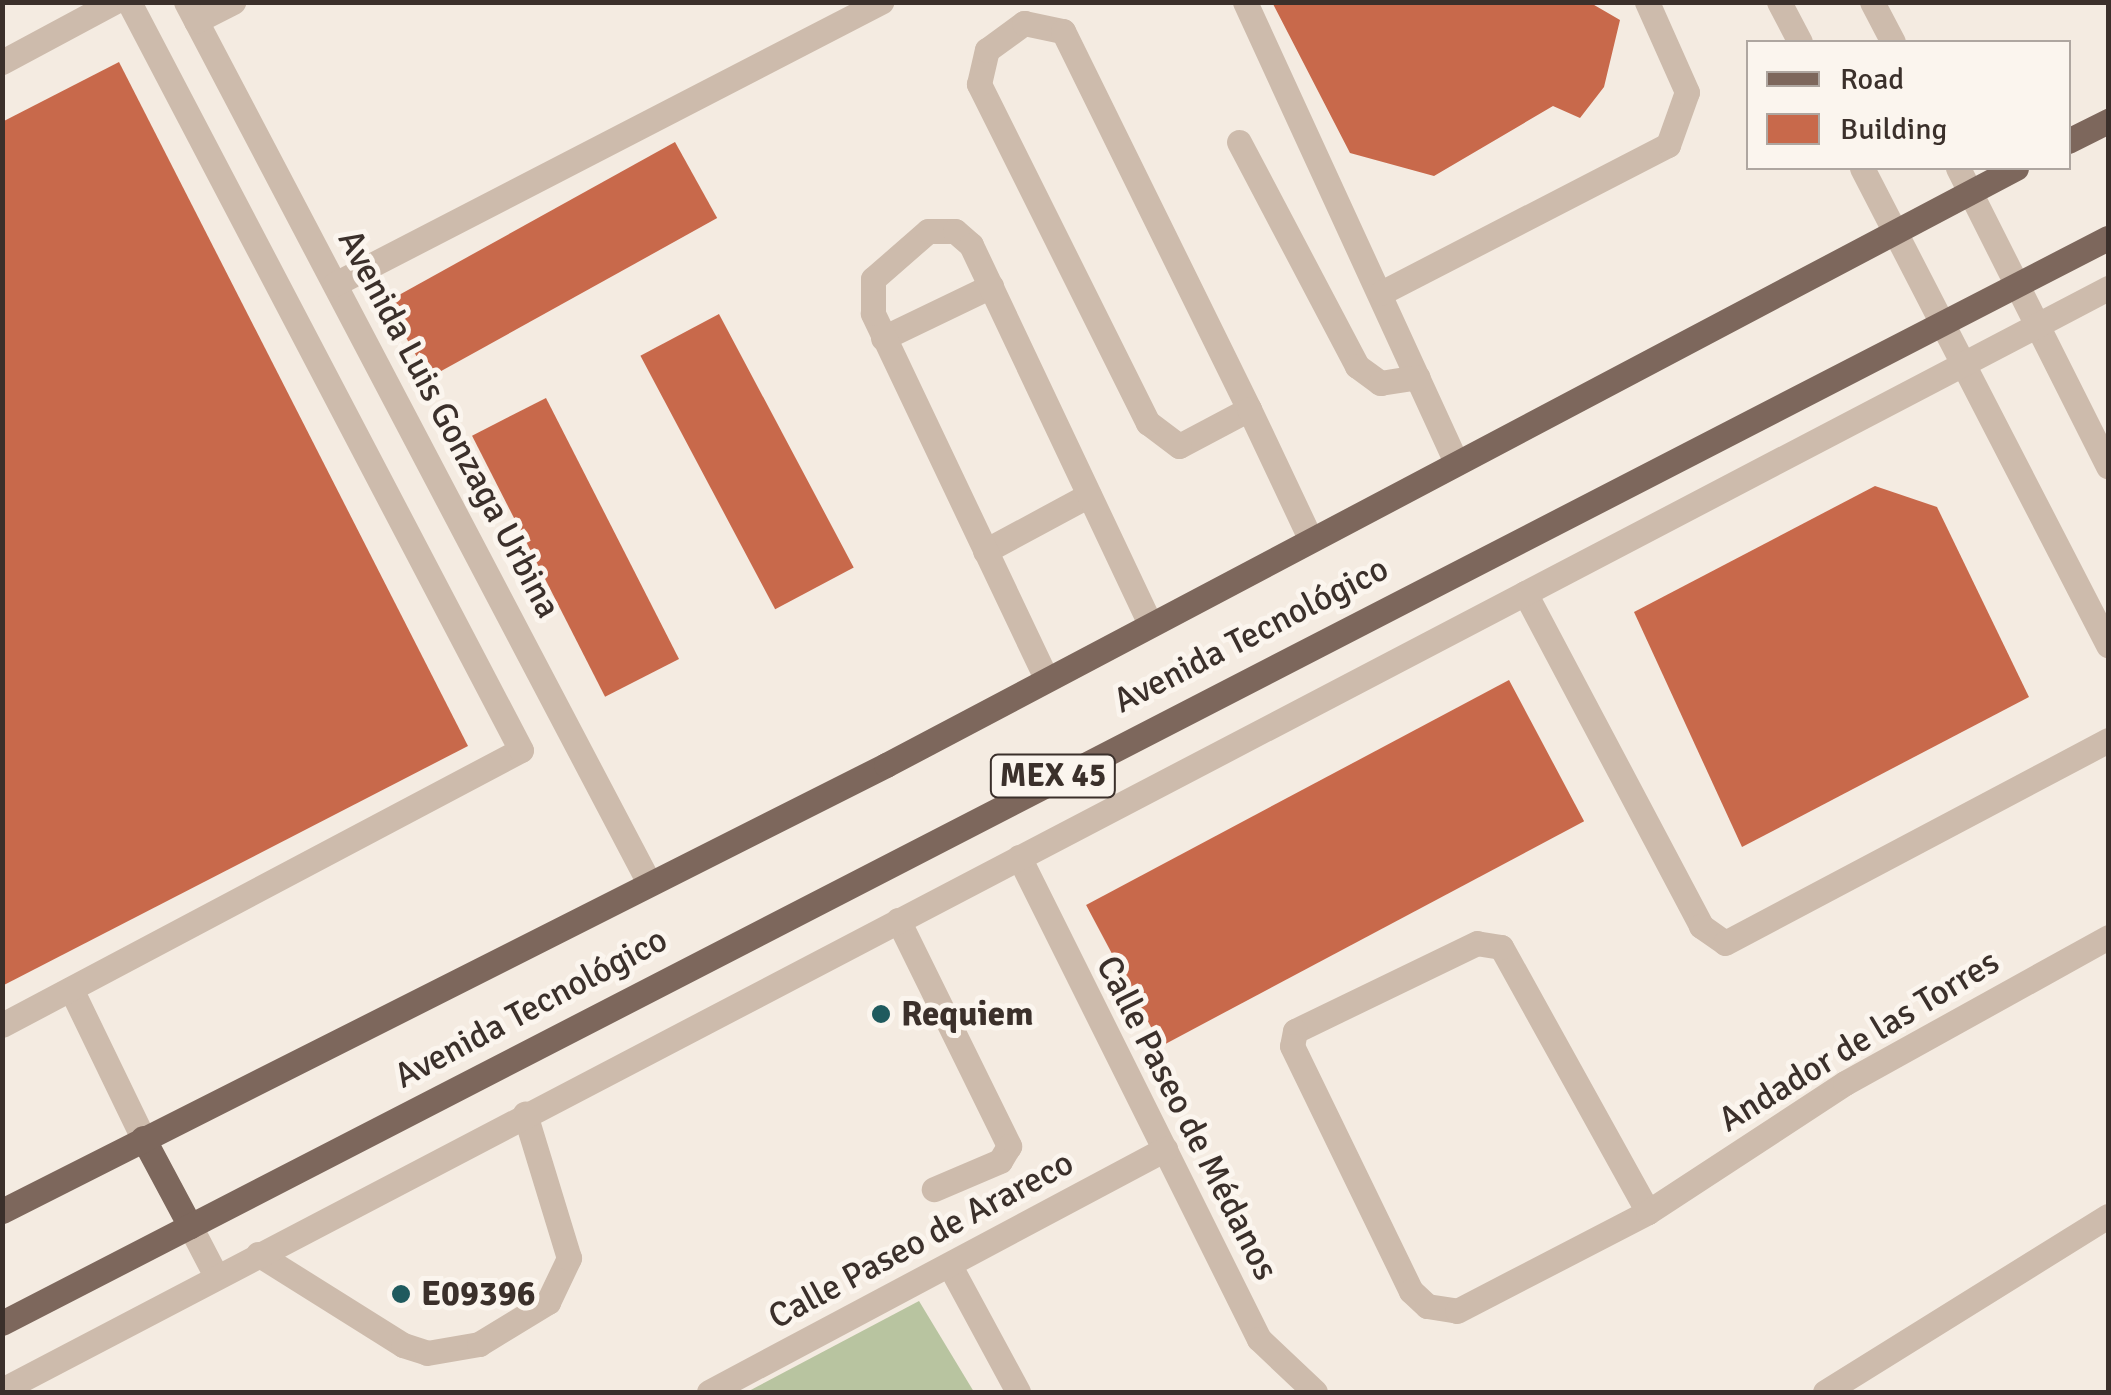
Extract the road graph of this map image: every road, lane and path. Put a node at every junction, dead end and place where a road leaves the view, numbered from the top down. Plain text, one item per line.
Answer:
1 (114, 2) edge
2 (128, 2) edge
3 (233, 2) edge
4 (881, 2) edge
5 (1245, 2) edge
6 (1647, 2) edge
7 (1779, 2) edge
8 (1872, 2) edge
9 (191, 12) edge
10 (1799, 40) edge
11 (1892, 40) edge
12 (2, 62) edge
13 (2108, 121) edge
14 (2071, 140) edge
15 (1239, 142) dead end
16 (1863, 170) edge
17 (2007, 170) edge
18 (1964, 179) edge
19 (1894, 232) junction
20 (2108, 238) edge
21 (335, 284) junction
22 (992, 286) junction
23 (2016, 286) junction
24 (2108, 288) edge
25 (1380, 293) junction
26 (1944, 324) junction
27 (2037, 326) junction
28 (883, 338) junction
29 (1964, 367) junction
30 (1418, 377) junction
31 (1249, 409) junction
32 (1456, 462) junction
33 (2108, 466) edge
34 (1089, 495) junction
35 (1310, 538) junction
36 (985, 551) junction
37 (1525, 593) junction
38 (1150, 624) junction
39 (2108, 645) edge
40 (1046, 678) junction
41 (2108, 740) edge
42 (1019, 857) junction
43 (647, 879) junction
44 (898, 920) junction
45 (2108, 937) edge
46 (71, 989) junction
47 (2, 1025) edge
48 (525, 1114) junction
49 (143, 1138) junction
50 (1165, 1149) junction
51 (934, 1189) dead end
52 (2, 1211) edge
53 (1648, 1212) junction
54 (2108, 1216) edge
55 (190, 1226) junction
56 (258, 1254) junction
57 (950, 1266) junction
58 (216, 1276) junction
59 (2, 1323) edge
60 (2, 1390) edge
61 (709, 1392) edge
62 (1018, 1392) edge
63 (1315, 1392) edge
64 (1825, 1392) edge

1 - 12 street
2 - 46 street
3 - 9 street
4 - 21 street
5 - 25 street
6 - 25 street
7 - 10 street
8 - 11 street
9 - 21 street, Avenida Luis Gonzaga Urbina
13 - 14 main road
15 - 30 street
16 - 19 street
17 - 18 main road, Avenida Tecnológico / MEX 45
18 - 19 main road, Avenida Tecnológico / MEX 45
18 - 23 street
19 - 26 street
19 - 32 main road, Avenida Tecnológico / MEX 45
20 - 23 main road, Avenida Tecnológico / MEX 45
21 - 43 street, Avenida Luis Gonzaga Urbina
22 - 28 street
22 - 28 street
22 - 34 street
23 - 26 main road, Avenida Tecnológico / MEX 45
23 - 27 street
24 - 27 street
25 - 30 street
26 - 29 street
26 - 55 main road, Avenida Tecnológico / MEX 45
27 - 29 street
27 - 33 street
28 - 36 street
29 - 37 street
29 - 39 street
30 - 32 street
31 - 31 street
31 - 35 street
32 - 35 main road, Avenida Tecnológico / MEX 45
34 - 36 street
34 - 38 street
35 - 38 main road, Avenida Tecnológico / MEX 45
36 - 40 street
37 - 41 street
37 - 42 street
38 - 40 main road, Avenida Tecnológico / MEX 45
40 - 43 main road, Avenida Tecnológico / MEX 45
42 - 44 street
42 - 50 street, Calle Paseo de Médanos
43 - 49 main road, Avenida Tecnológico / MEX 45
44 - 48 street
44 - 51 street
45 - 53 street, Andador de las Torres
46 - 47 street
46 - 49 street
48 - 56 street
48 - 56 street
49 - 52 main road, Avenida Tecnológico / MEX 45
49 - 55 main road
50 - 57 street, Calle Paseo de Arareco
50 - 63 street, Calle Paseo de Médanos
53 - 53 street, Andador de las Torres
54 - 64 street
55 - 58 street
55 - 59 main road, Avenida Tecnológico / MEX 45
56 - 58 street
57 - 61 street, Calle Paseo de Arareco
57 - 62 street
58 - 60 street

